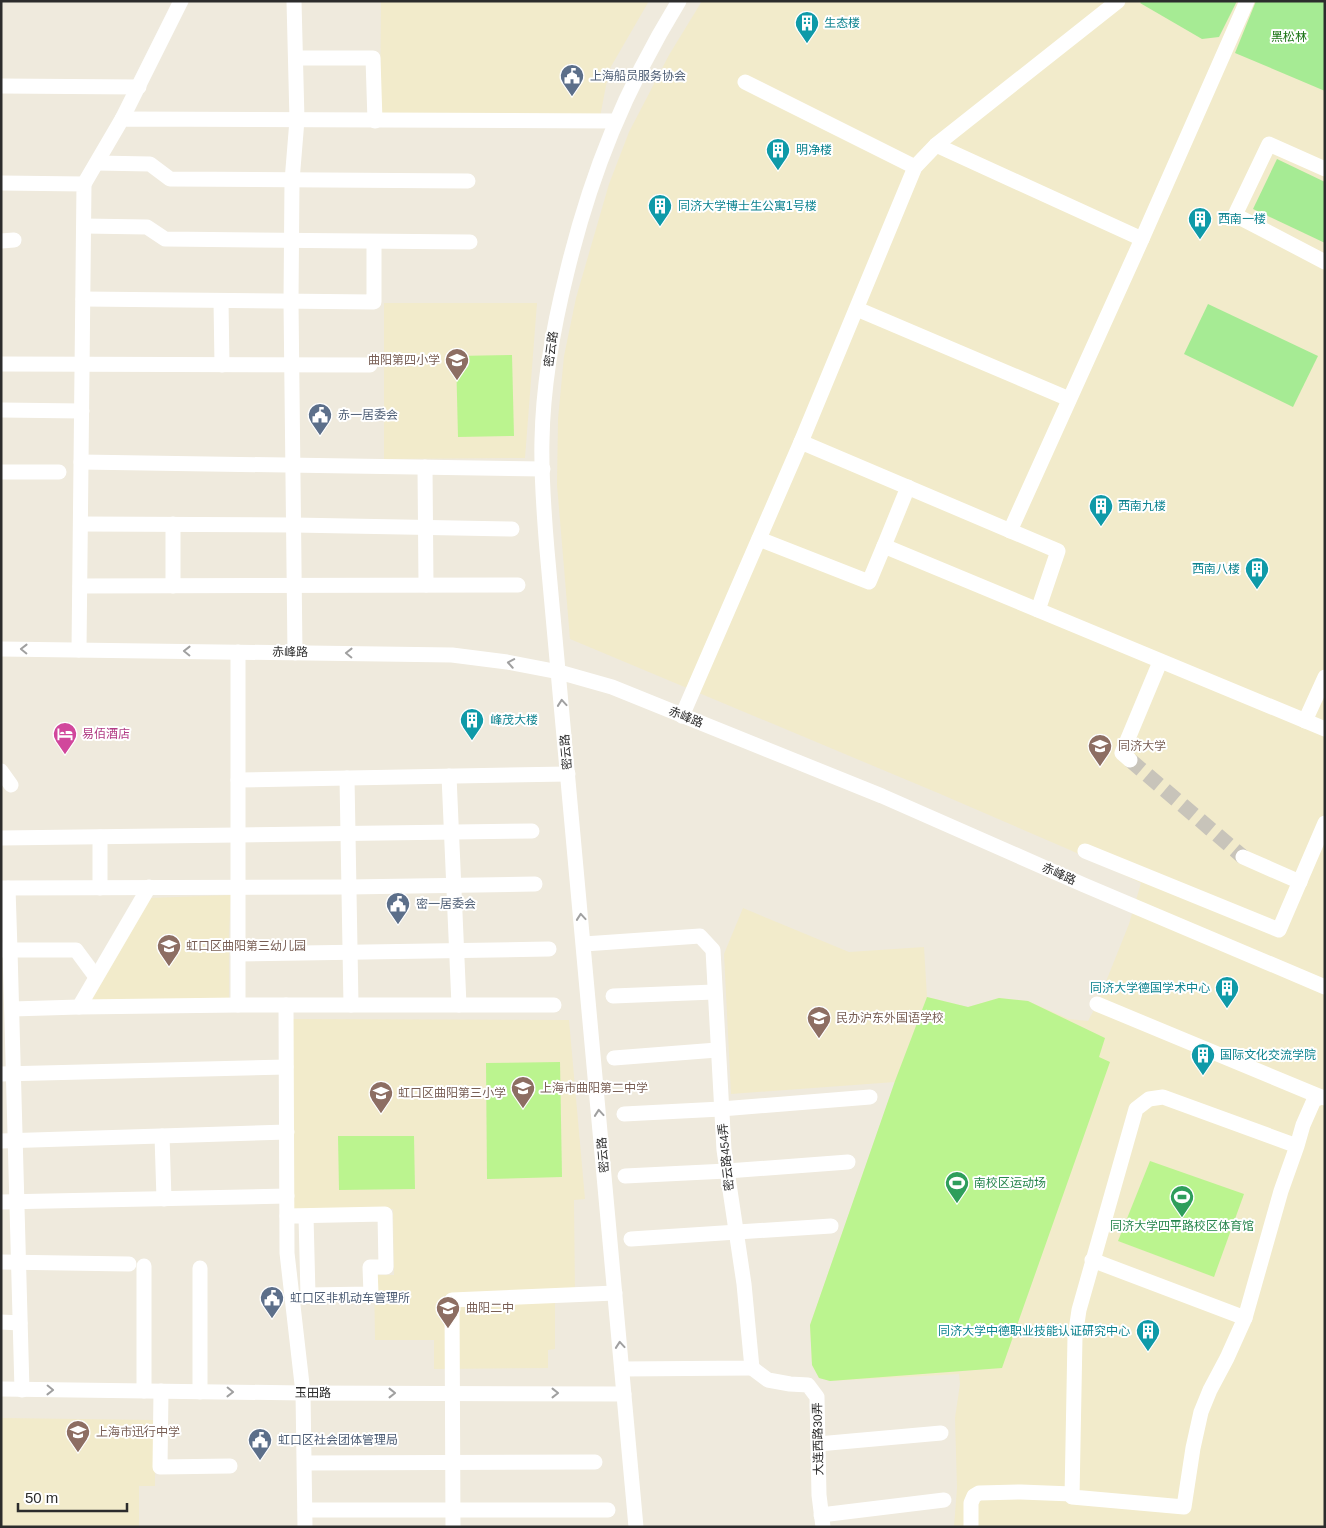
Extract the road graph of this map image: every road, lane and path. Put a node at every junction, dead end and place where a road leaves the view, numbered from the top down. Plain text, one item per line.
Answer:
1 (181, 1) edge
2 (294, 1) edge
3 (679, 1) edge
4 (1118, 1) edge
5 (1247, 1) edge
6 (296, 58) junction
7 (745, 82) dead end
8 (1, 86) edge
9 (139, 87) junction
10 (122, 119) junction
11 (297, 120) junction
12 (375, 121) junction
13 (616, 121) junction
14 (936, 145) junction
15 (97, 163) junction
16 (915, 167) junction
17 (1325, 170) edge
18 (292, 181) junction
19 (468, 181) dead end
20 (1, 183) edge
21 (84, 184) junction
22 (84, 226) junction
23 (1142, 239) junction
24 (292, 241) junction
25 (374, 242) junction
26 (470, 242) dead end
27 (1325, 262) edge
28 (83, 300) junction
29 (221, 301) junction
30 (291, 302) junction
31 (857, 309) junction
32 (1, 364) edge
33 (82, 365) junction
34 (222, 365) junction
35 (292, 365) junction
36 (370, 365) dead end
37 (1069, 399) junction
38 (1, 410) edge
39 (82, 411) junction
40 (801, 442) junction
41 (81, 462) junction
42 (293, 464) junction
43 (425, 467) junction
44 (543, 469) junction
45 (1, 472) edge
46 (59, 472) dead end
47 (908, 487) junction
48 (81, 524) junction
49 (173, 524) junction
50 (294, 525) junction
51 (426, 526) junction
52 (512, 529) dead end
53 (1010, 531) junction
54 (759, 538) junction
55 (884, 546) junction
56 (295, 585) junction
57 (426, 585) junction
58 (518, 585) dead end
59 (80, 586) junction
60 (173, 586) junction
61 (1038, 610) junction
62 (1, 649) edge
63 (79, 650) junction
64 (238, 652) junction
65 (295, 652) junction
66 (1160, 662) junction
67 (559, 672) junction
68 (1325, 676) edge
69 (682, 716) junction
70 (1305, 721) junction
71 (1325, 729) edge
72 (1130, 760) tunnel mouth
73 (1, 771) edge
74 (568, 774) junction
75 (448, 776) junction
76 (347, 778) junction
77 (238, 780) junction
78 (11, 785) dead end
79 (1325, 823) edge
80 (532, 831) dead end
81 (451, 832) junction
82 (348, 833) junction
83 (238, 835) junction
84 (100, 837) junction
85 (1, 838) edge
86 (1085, 851) dead end
87 (1243, 857) tunnel mouth
88 (1300, 882) junction
89 (535, 884) dead end
90 (238, 886) junction
91 (454, 886) junction
92 (149, 887) junction
93 (349, 887) junction
94 (5, 888) edge
95 (100, 888) junction
96 (584, 944) junction
97 (549, 949) dead end
98 (6, 950) edge
99 (456, 951) junction
100 (350, 952) junction
101 (238, 954) junction
102 (96, 977) junction
103 (1325, 987) edge
104 (714, 992) junction
105 (613, 996) dead end
106 (1097, 1004) dead end
107 (238, 1005) junction
108 (286, 1005) junction
109 (351, 1005) junction
110 (459, 1005) junction
111 (554, 1005) dead end
112 (79, 1007) junction
113 (12, 1009) junction
114 (7, 1033) edge
115 (717, 1050) junction
116 (614, 1058) dead end
117 (286, 1067) junction
118 (7, 1074) edge
119 (870, 1097) dead end
120 (1323, 1098) edge
121 (721, 1109) junction
122 (624, 1114) dead end
123 (287, 1132) junction
124 (162, 1136) junction
125 (8, 1141) edge
126 (1298, 1146) junction
127 (848, 1162) dead end
128 (727, 1170) junction
129 (625, 1176) dead end
130 (287, 1196) junction
131 (164, 1199) junction
132 (1, 1202) edge
133 (17, 1203) junction
134 (287, 1216) junction
135 (306, 1216) junction
136 (831, 1226) dead end
137 (736, 1232) junction
138 (631, 1239) dead end
139 (1092, 1260) junction
140 (1, 1262) edge
141 (18, 1263) junction
142 (129, 1264) dead end
143 (144, 1266) dead end
144 (200, 1268) dead end
145 (615, 1293) junction
146 (1245, 1318) junction
147 (1, 1322) edge
148 (20, 1323) junction
149 (752, 1368) junction
150 (622, 1370) junction
151 (1, 1389) edge
152 (22, 1390) junction
153 (144, 1391) junction
154 (161, 1391) junction
155 (200, 1392) junction
156 (303, 1393) junction
157 (453, 1393) junction
158 (624, 1394) junction
159 (941, 1434) dead end
160 (818, 1444) junction
161 (595, 1462) dead end
162 (305, 1463) junction
163 (453, 1464) junction
164 (230, 1466) dead end
165 (1072, 1494) junction
166 (944, 1500) dead end
167 (305, 1510) junction
168 (453, 1510) junction
169 (608, 1510) dead end
170 (822, 1521) edge
171 (305, 1527) edge
172 (453, 1527) edge
173 (636, 1527) edge
174 (972, 1527) edge

1 - 9 street
2 - 6 street
3 - 13 street, 密云路
4 - 14 street
5 - 23 street
6 - 11 street
6 - 12 street
7 - 16 street
8 - 9 street
9 - 10 street
10 - 11 street
10 - 15 street
11 - 12 street
11 - 18 street
12 - 13 street
13 - 44 street, 密云路
14 - 16 street
14 - 23 street
15 - 18 street
15 - 21 street
16 - 31 street
17 - 27 street
18 - 19 street
18 - 24 street
20 - 21 street
21 - 22 street
22 - 24 street
22 - 28 street
23 - 37 street
24 - 25 street
24 - 30 street
25 - 26 street
25 - 30 street
28 - 29 street
28 - 33 street
29 - 30 street
29 - 34 street
30 - 35 street
31 - 37 street
31 - 40 street
32 - 33 street
33 - 34 street
33 - 39 street
34 - 35 street
35 - 36 street
35 - 42 street
37 - 53 street
38 - 39 street
39 - 41 street
40 - 47 street
40 - 54 street
41 - 42 street
41 - 48 street
42 - 43 street
42 - 50 street
43 - 44 street
43 - 51 street
44 - 67 street, 密云路
45 - 46 street
47 - 53 street
47 - 55 street
48 - 49 street
48 - 59 street
49 - 50 street
49 - 60 street
50 - 51 street
50 - 56 street
51 - 52 street
51 - 57 street
53 - 61 street
54 - 55 street
54 - 69 street
55 - 61 street
56 - 57 street
56 - 60 street
56 - 65 street
57 - 58 street
59 - 60 street
59 - 63 street
61 - 66 street
63 -> 62 street, 赤峰路
64 -> 63 street, 赤峰路
64 - 65 street, 赤峰路
64 - 77 street
67 -> 65 street, 赤峰路
66 - 70 street
66 - 72 street
67 - 69 street, 赤峰路
74 -> 67 street, 密云路
68 - 70 street
69 - 103 street, 赤峰路
70 - 71 street
73 - 78 street
74 - 75 street
96 -> 74 street, 密云路
75 - 76 street
75 - 81 street
76 - 77 street
76 - 82 street
77 - 83 street
79 - 88 street
80 - 81 street
81 - 82 street
81 - 91 street
82 - 83 street
82 - 93 street
83 - 84 street
83 - 90 street
84 - 85 street
84 - 95 street
86 - 88 street
87 - 88 street
89 - 91 street
90 - 92 street
90 - 93 street
90 - 101 street
91 - 93 street
91 - 99 street
92 - 95 street
92 - 102 street
93 - 100 street
94 - 95 street
94 - 98 street
96 - 104 street, 密云路454弄
145 -> 96 street, 密云路
97 - 99 street
98 - 102 street
98 - 113 street
99 - 100 street
99 - 110 street
100 - 101 street
100 - 109 street
101 - 107 street
102 - 112 street
104 - 105 street
104 - 115 street, 密云路454弄
106 - 120 street
107 - 108 street
107 - 112 street
108 - 109 street
108 - 117 street
109 - 110 street
110 - 111 street
112 - 113 street
113 - 114 street
114 - 118 street
115 - 116 street
115 - 121 street, 密云路454弄
117 - 118 street
117 - 123 street
118 - 125 street
119 - 121 street
120 - 126 street
121 - 122 street
121 - 128 street, 密云路454弄
123 - 124 street
123 - 130 street
124 - 125 street
124 - 131 street
125 - 133 street
126 - 139 street
126 - 146 street
127 - 128 street
128 - 129 street
128 - 137 street, 密云路454弄
130 - 131 street
130 - 134 street
131 - 133 street
132 - 133 street
133 - 141 street
134 - 135 street
134 - 156 street
135 - 135 street
136 - 137 street
137 - 138 street
137 - 149 street, 密云路454弄
139 - 146 street
139 - 165 street
140 - 141 street
141 - 142 street
141 - 148 street
143 - 153 street
144 - 155 street
150 -> 145 street, 密云路
145 - 157 street
146 - 165 street
147 - 148 street
148 - 152 street
149 - 150 street
149 - 160 street, 大连西路30弄
150 - 158 street, 密云路
151 - 152 street, 玉田路
152 -> 153 street, 玉田路
153 - 154 street, 玉田路
154 - 155 street, 玉田路
154 - 164 street
155 -> 156 street, 玉田路
156 -> 157 street, 玉田路
156 - 162 street
157 -> 158 street, 玉田路
157 - 163 street
158 - 173 street, 密云路
159 - 160 street
160 - 170 street, 大连西路30弄
161 - 163 street
162 - 163 street
162 - 167 street
163 - 168 street
165 - 174 street
166 - 170 street
167 - 168 street
167 - 171 street
168 - 169 street
168 - 172 street

